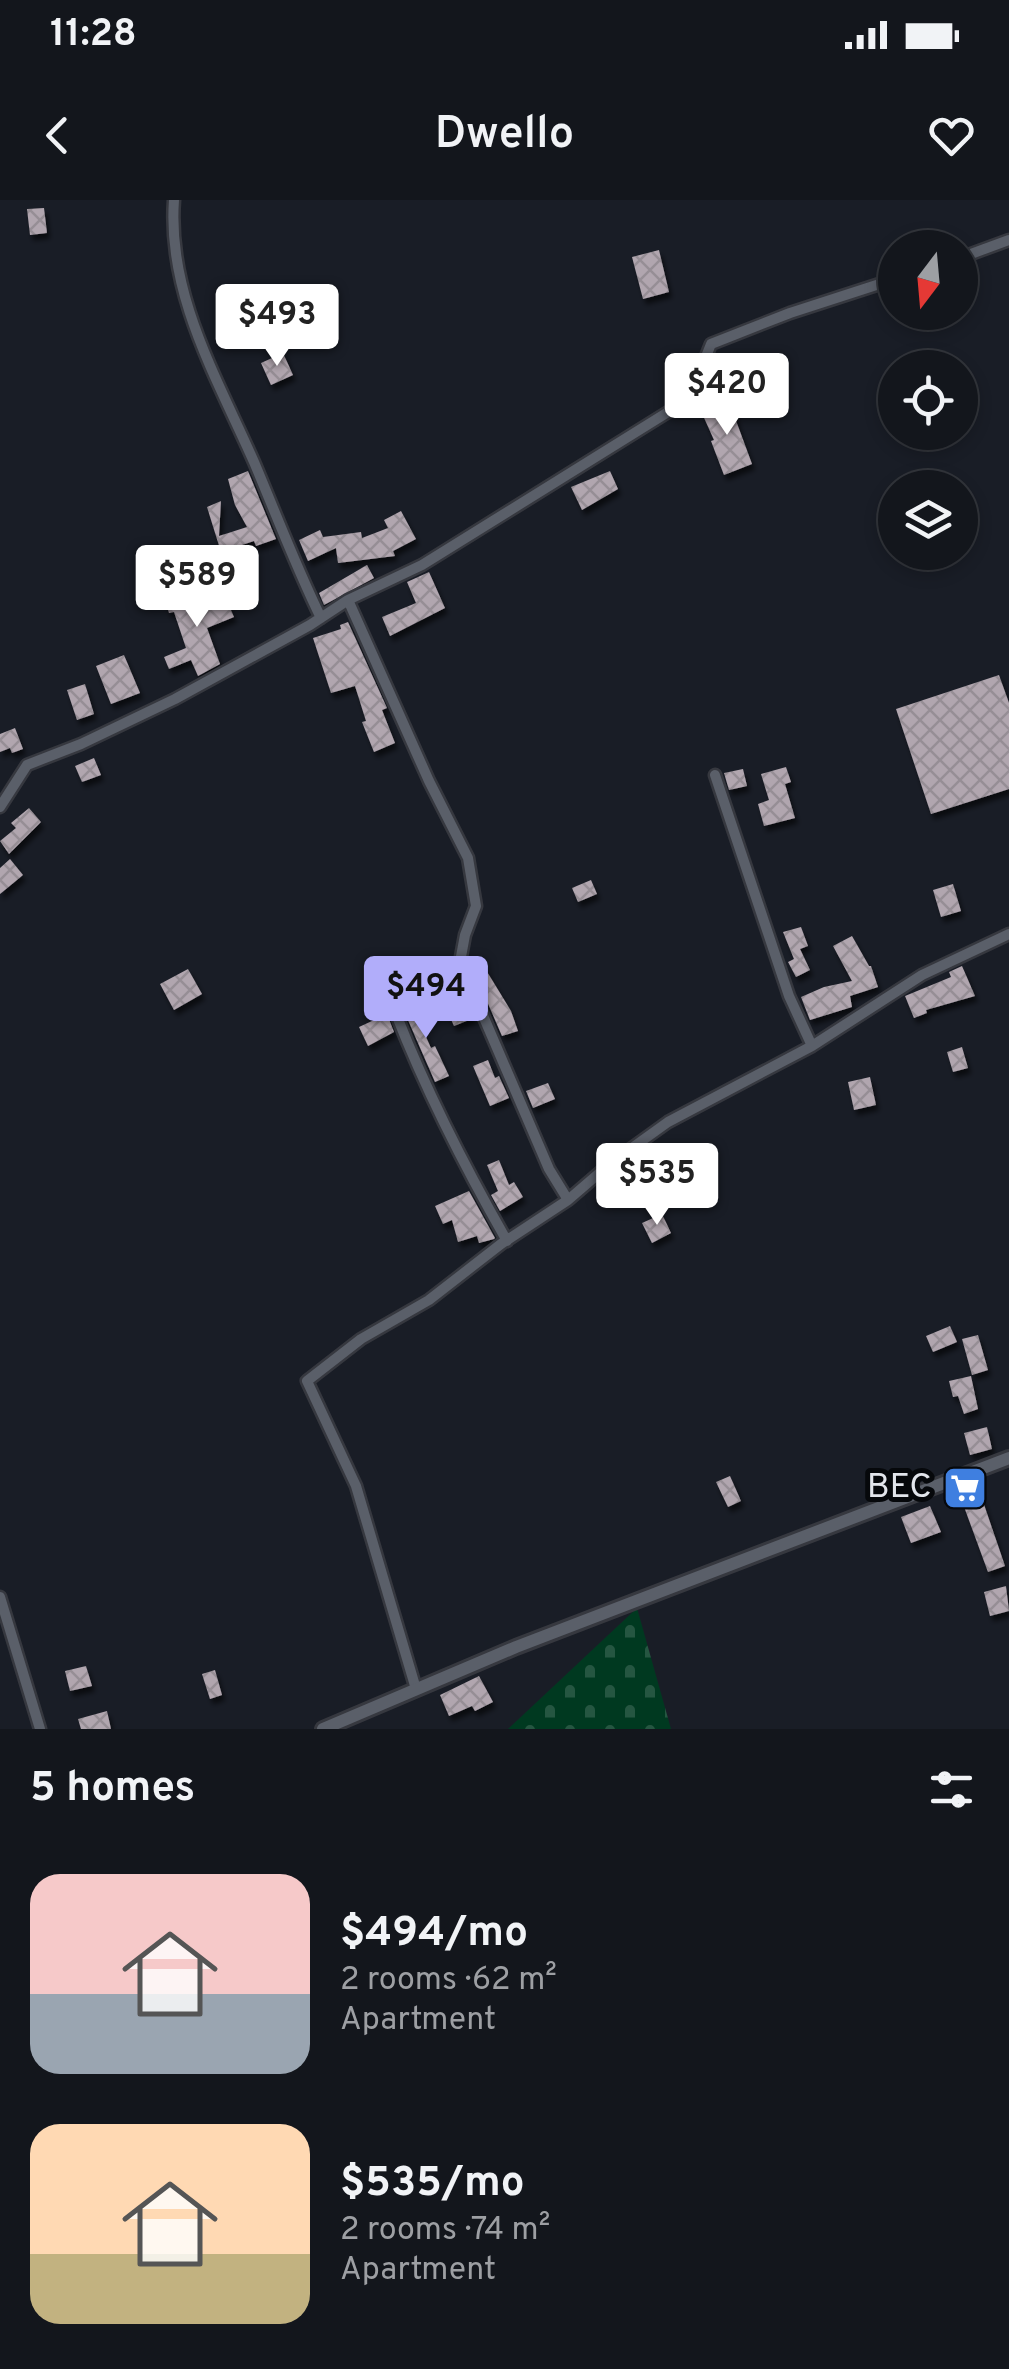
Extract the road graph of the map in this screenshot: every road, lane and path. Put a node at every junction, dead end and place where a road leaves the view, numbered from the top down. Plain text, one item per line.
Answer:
1 (174, 200) edge
2 (1009, 240) edge
3 (978, 251) edge
4 (878, 285) edge
5 (348, 600) junction
6 (321, 618) junction
7 (715, 775) dead end
8 (0, 807) edge
9 (1009, 934) edge
10 (391, 1000) dead end
11 (812, 1046) junction
12 (568, 1200) junction
13 (507, 1240) junction
14 (1009, 1458) edge
15 (0, 1597) edge
16 (416, 1689) junction
17 (40, 1729) edge
18 (324, 1729) edge

1 - 6 street
2 - 3 street
4 - 5 street
5 - 6 street
5 - 12 street
6 - 8 street
7 - 11 street
9 - 11 street
10 - 13 street
11 - 12 street
12 - 13 street
13 - 16 street
14 - 16 street
15 - 17 street
16 - 18 street

